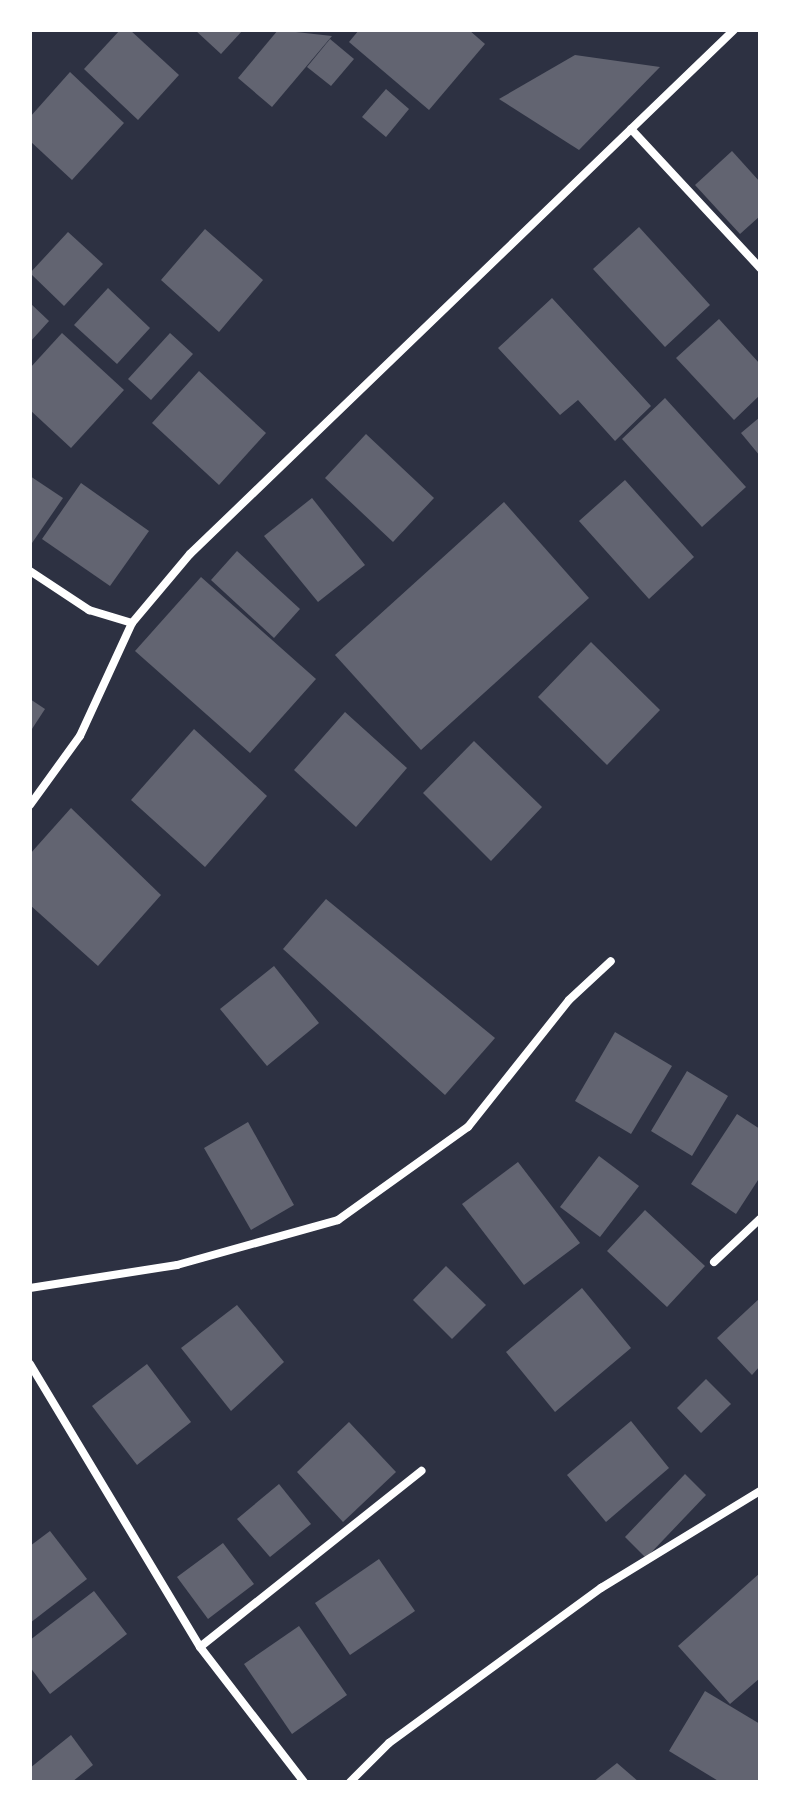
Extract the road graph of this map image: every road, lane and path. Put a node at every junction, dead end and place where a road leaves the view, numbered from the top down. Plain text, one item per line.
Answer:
1 (734, 30) edge
2 (631, 129) junction
3 (760, 268) edge
4 (30, 571) edge
5 (132, 623) junction
6 (30, 805) edge
7 (611, 961) dead end
8 (760, 1219) edge
9 (714, 1262) dead end
10 (30, 1288) edge
11 (30, 1364) edge
12 (421, 1471) dead end
13 (760, 1491) edge
14 (200, 1647) junction
15 (304, 1782) edge
16 (350, 1782) edge

1 - 2 street
2 - 3 street
2 - 5 street
4 - 5 street
5 - 6 street
7 - 10 street
8 - 9 street
11 - 14 street
12 - 14 street
13 - 16 street
14 - 15 street

